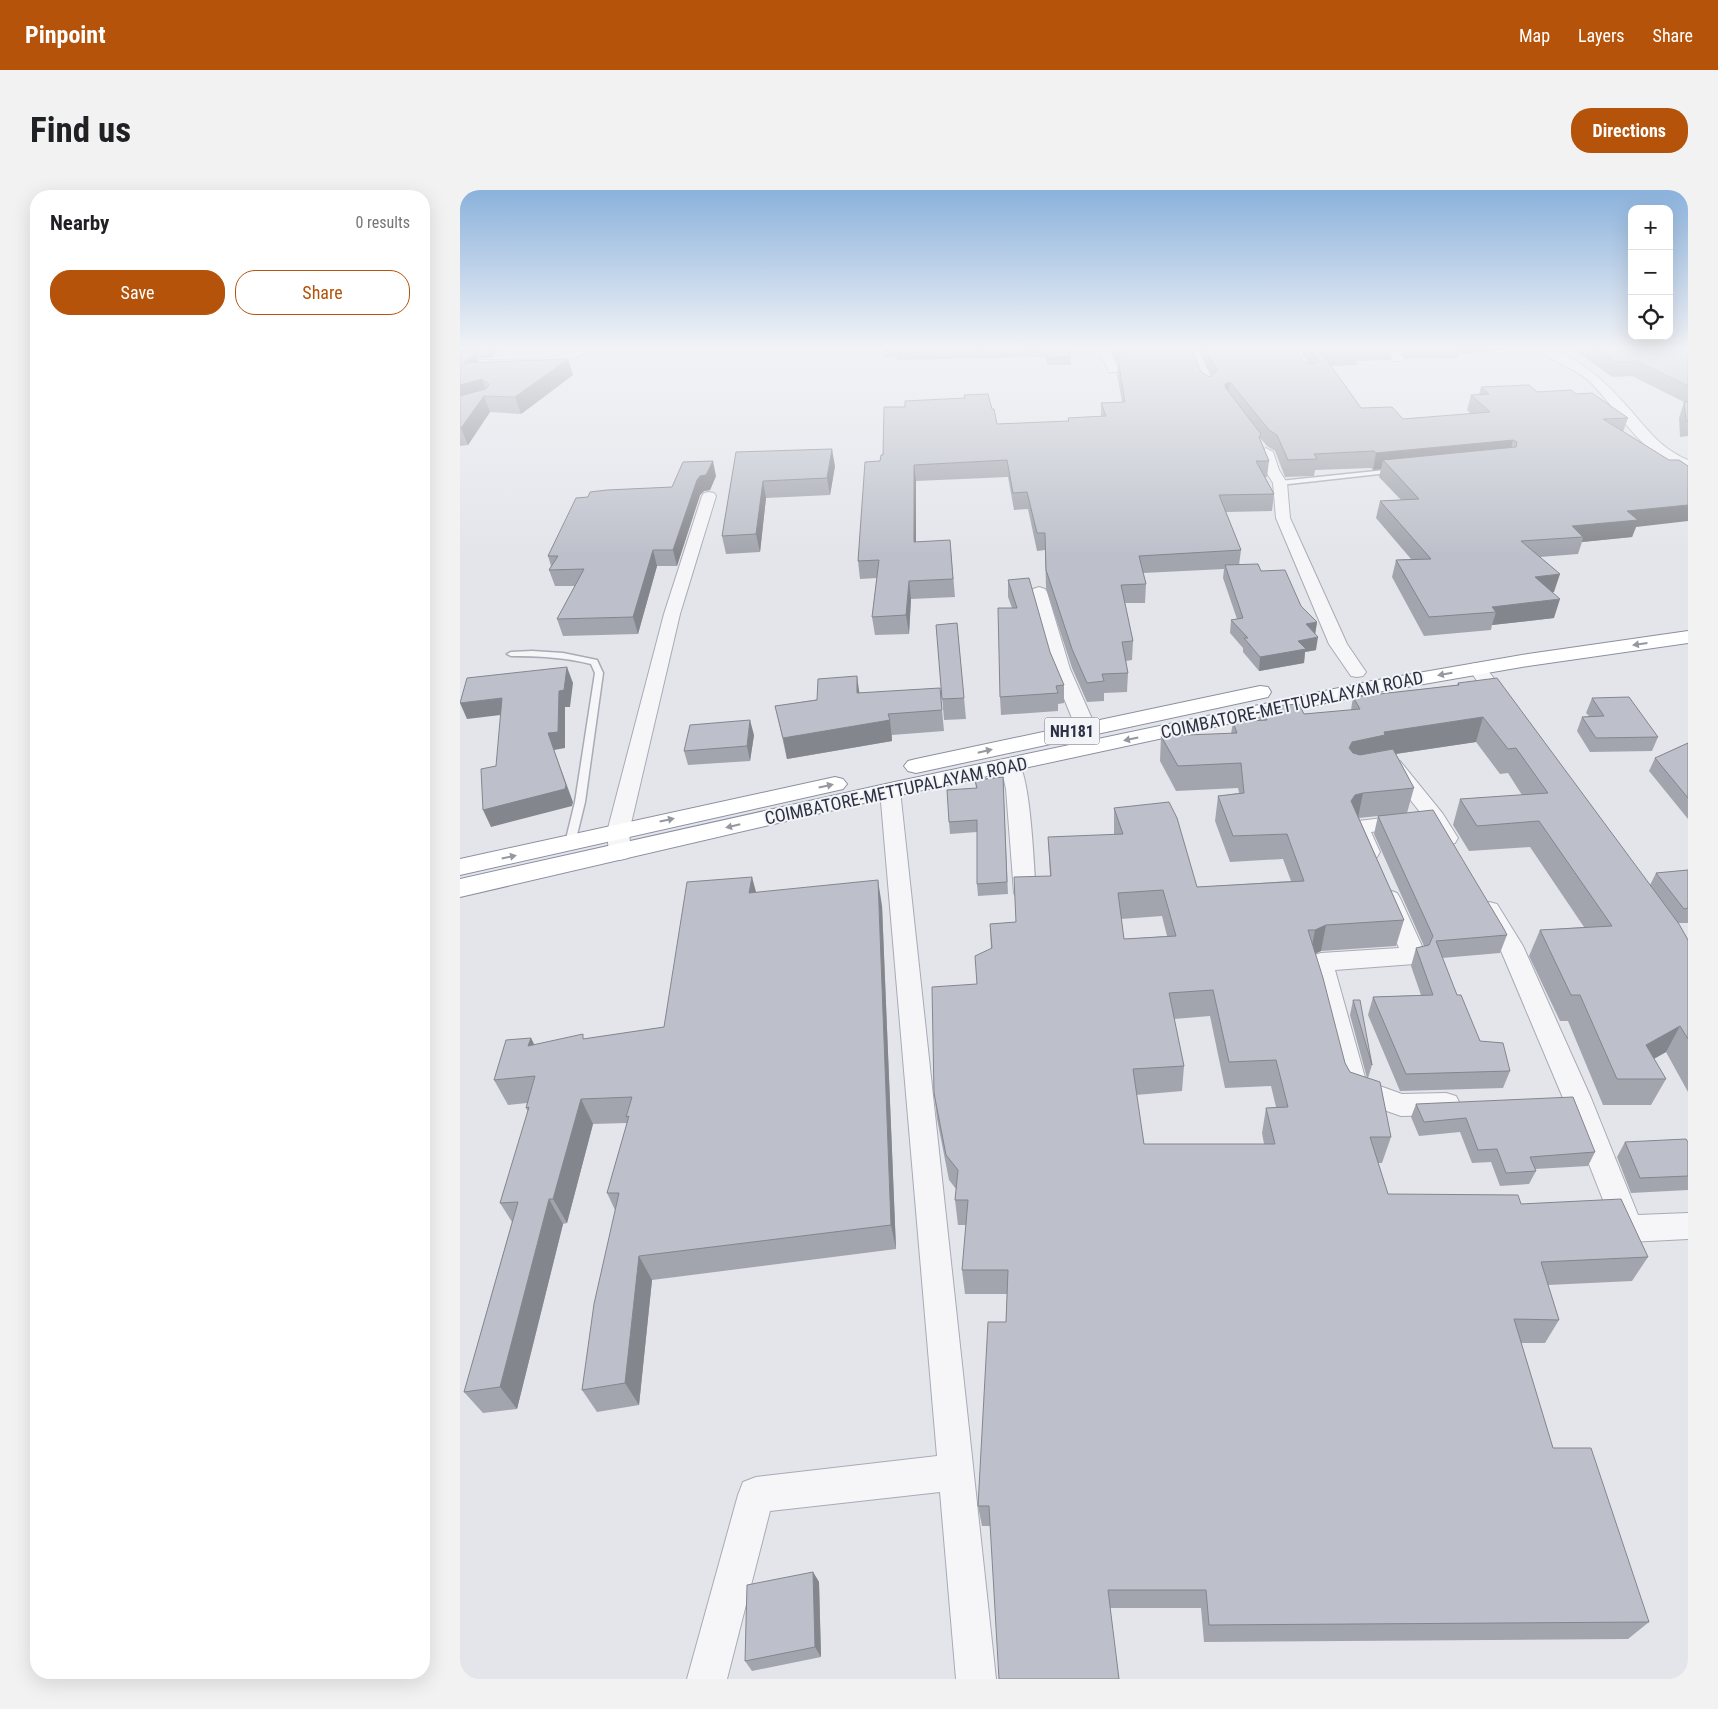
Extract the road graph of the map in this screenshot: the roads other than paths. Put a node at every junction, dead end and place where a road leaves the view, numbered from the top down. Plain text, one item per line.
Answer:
1 (1629, 417) edge
2 (1263, 448) edge
3 (1688, 465) edge
4 (1405, 470) edge
5 (1280, 483) junction
6 (709, 496) dead end
7 (1038, 592) dead end
8 (1688, 621) edge
9 (1688, 637) edge
10 (511, 654) dead end
11 (1477, 668) junction
12 (1364, 679) junction
13 (1516, 722) edge
14 (1086, 728) junction
15 (1011, 766) junction
16 (1374, 769) edge
17 (890, 790) junction
18 (1436, 819) junction
19 (619, 842) junction
20 (570, 843) junction
21 (1456, 855) edge
22 (462, 877) edge
23 (1476, 888) edge
24 (1025, 893) edge
25 (1470, 1103) edge
26 (1688, 1226) edge
27 (957, 1472) junction
28 (707, 1679) edge
29 (976, 1679) edge

1 - 3 street
2 - 5 street
4 - 5 lane
5 - 12 street
6 - 19 street
7 - 14 street
8 - 12 highway, NH181
9 -> 11 highway, COIMBATORE-METTUPALAYAM ROAD / NH181
10 - 20 lane
11 -> 12 highway, COIMBATORE-METTUPALAYAM ROAD / NH181
11 - 13 street
12 - 14 highway, NH181
12 -> 15 highway, COIMBATORE-METTUPALAYAM ROAD / NH181
19 -> 14 highway, NH181
15 - 17 highway, COIMBATORE-METTUPALAYAM ROAD / NH181
15 - 24 street
16 - 18 street
17 -> 19 highway, COIMBATORE-METTUPALAYAM ROAD / NH181
17 - 27 street
18 - 21 street
18 - 25 street
19 - 20 highway, NH181
19 - 22 highway, COIMBATORE-METTUPALAYAM ROAD / NH181
22 -> 20 highway, NH181
23 - 26 street
27 - 28 street
27 - 29 street

